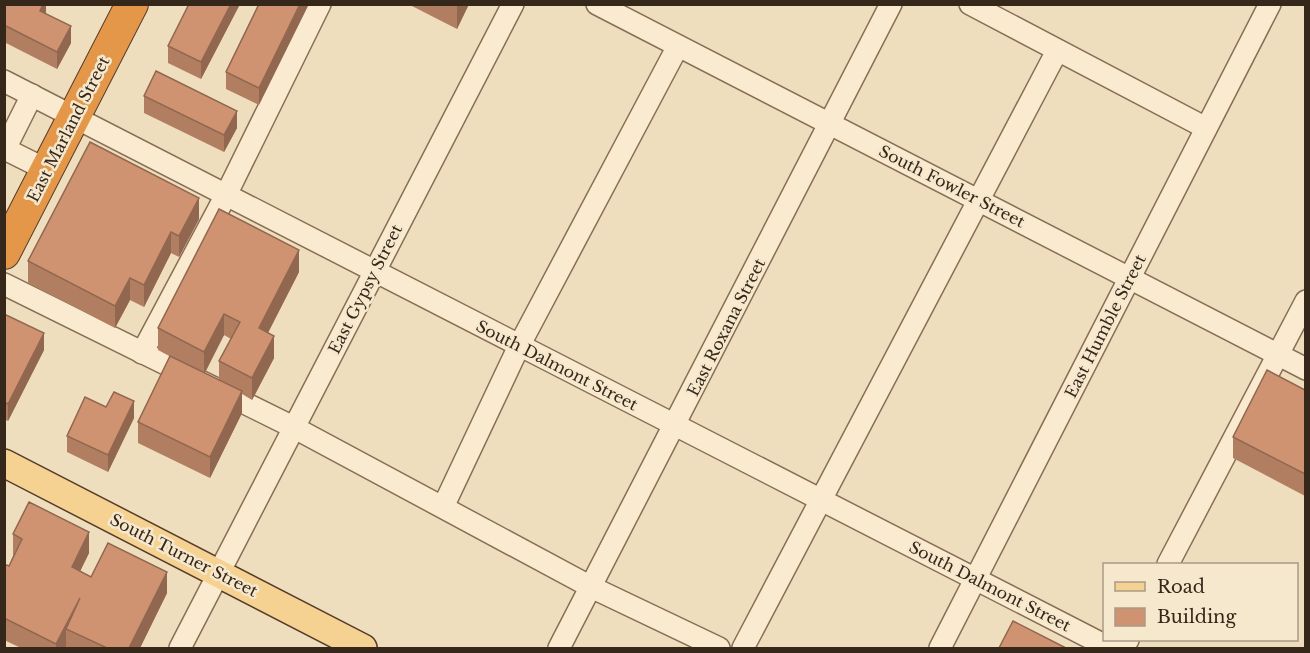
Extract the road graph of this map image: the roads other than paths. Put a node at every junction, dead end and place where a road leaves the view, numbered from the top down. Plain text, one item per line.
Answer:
1 (132, 4) edge
2 (320, 4) edge
3 (513, 4) edge
4 (597, 4) edge
5 (891, 4) edge
6 (970, 4) edge
7 (1269, 4) edge
8 (678, 46) junction
9 (1057, 51) junction
10 (4, 81) edge
11 (32, 95) junction
12 (74, 117) junction
13 (830, 124) junction
14 (1206, 128) junction
15 (5, 150) edge
16 (47, 170) junction
17 (226, 195) junction
18 (979, 200) junction
19 (4, 253) edge
20 (374, 272) junction
21 (1129, 278) junction
22 (4, 284) edge
23 (1305, 301) edge
24 (519, 346) junction
25 (142, 353) junction
26 (1278, 355) junction
27 (1305, 369) edge
28 (675, 426) junction
29 (293, 427) junction
30 (4, 463) edge
31 (822, 500) junction
32 (443, 507) junction
33 (1169, 563) edge
34 (218, 573) junction
35 (976, 579) junction
36 (591, 587) junction
37 (180, 648) edge
38 (363, 648) edge
39 (559, 648) edge
40 (719, 648) edge
41 (743, 648) edge
42 (940, 648) edge
43 (1110, 648) edge

1 - 12 highway, East Marland Street
2 - 17 street
3 - 20 street, East Gypsy Street
4 - 8 street, South Fowler Street
5 - 13 street, East Roxana Street
6 - 9 street
7 - 14 street, East Humble Street
8 - 13 street, South Fowler Street
8 - 24 street
9 - 14 street
9 - 18 street
10 - 11 street, South Dalmont Street
11 - 12 street, South Dalmont Street
11 - 15 street
12 - 16 highway, East Marland Street
12 - 17 street, South Dalmont Street
13 - 18 street, South Fowler Street
13 - 28 street, East Roxana Street
14 - 21 street, East Humble Street
15 - 16 street
16 - 19 highway, East Marland Street
17 - 20 street, South Dalmont Street
17 - 25 street
18 - 21 street, South Fowler Street
18 - 31 street
20 - 24 street, South Dalmont Street
20 - 29 street, East Gypsy Street
21 - 26 street, South Fowler Street
21 - 35 street, East Humble Street
22 - 25 street
23 - 26 street
24 - 28 street, South Dalmont Street
24 - 32 street
25 - 29 street
26 - 27 street, South Fowler Street
26 - 33 street
28 - 31 street, South Dalmont Street
28 - 36 street, East Roxana Street
29 - 32 street
29 - 34 street, East Gypsy Street
30 - 34 main road, South Turner Street
31 - 35 street, South Dalmont Street
31 - 41 street
32 - 36 street
34 - 37 street, East Gypsy Street
34 - 38 main road, South Turner Street
35 - 42 street, East Humble Street
35 - 43 street, South Dalmont Street
36 - 39 street, East Roxana Street
36 - 40 street

